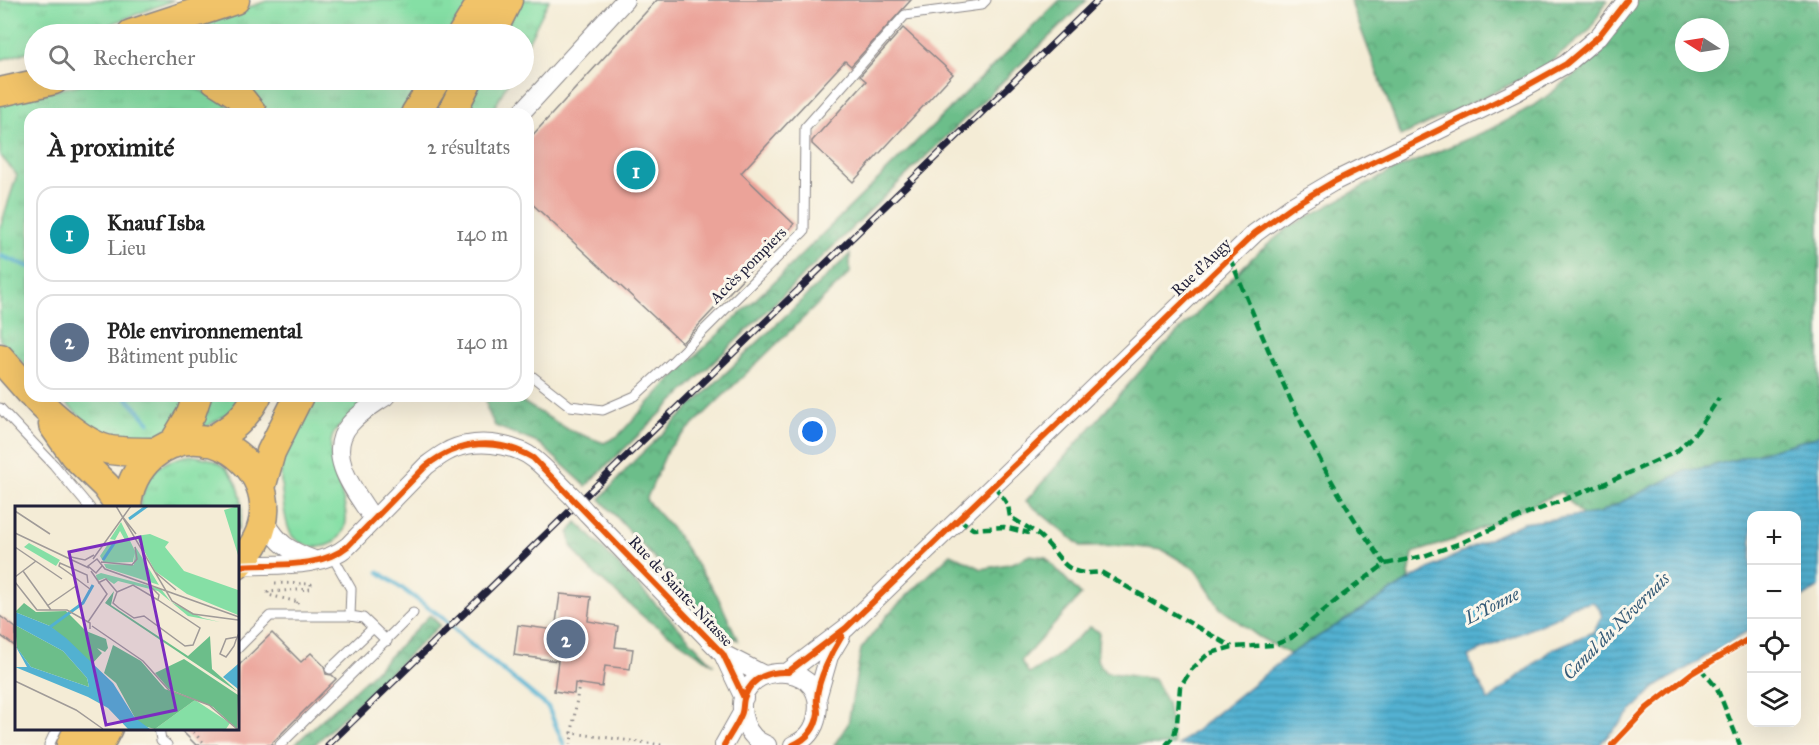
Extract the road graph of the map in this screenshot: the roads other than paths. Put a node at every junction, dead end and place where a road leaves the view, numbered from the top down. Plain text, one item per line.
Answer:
1 (209, 0) edge
2 (235, 0) edge
3 (483, 0) edge
4 (508, 0) edge
5 (625, 0) edge
6 (986, 0) edge
7 (1627, 0) edge
8 (172, 20) junction
9 (160, 24) edge
10 (468, 24) edge
11 (495, 24) edge
12 (24, 72) edge
13 (0, 80) edge
14 (24, 87) edge
15 (231, 90) edge
16 (429, 90) edge
17 (463, 90) edge
18 (0, 92) edge
19 (249, 108) edge
20 (419, 108) edge
21 (454, 108) edge
22 (526, 108) edge
23 (0, 358) edge
24 (534, 378) edge
25 (24, 386) edge
26 (37, 402) edge
27 (40, 402) edge
28 (195, 402) edge
29 (253, 402) edge
30 (296, 402) edge
31 (377, 402) edge
32 (0, 408) edge
33 (208, 442) junction
34 (165, 448) junction
35 (261, 488) junction
36 (88, 506) edge
37 (120, 506) edge
38 (127, 506) edge
39 (264, 520) junction
40 (374, 520) junction
41 (333, 557) junction
42 (314, 560) junction
43 (238, 565) edge
44 (238, 566) edge
45 (413, 613) dead end
46 (350, 616) junction
47 (373, 628) junction
48 (846, 628) junction
49 (387, 641) junction
50 (238, 648) edge
51 (723, 654) junction
52 (330, 669) dead end
53 (788, 672) junction
54 (764, 675) junction
55 (817, 698) junction
56 (743, 705) junction
57 (56, 730) edge
58 (78, 730) edge
59 (107, 730) edge
60 (159, 730) edge
61 (49, 745) edge
62 (71, 745) edge
63 (99, 745) edge
64 (166, 745) edge
65 (279, 745) edge
66 (724, 745) edge
67 (767, 745) edge
68 (793, 745) edge

1 - 8 main road
2 - 8 main road
3 - 10 main road
4 - 11 main road
5 - 22 street
6 - 24 lane, Accès pompiers
7 - 48 street, Rue d'Augy
8 - 9 main road
12 - 13 main road
14 - 18 main road
15 - 19 main road
16 - 20 main road
17 - 21 main road
23 - 25 main road
26 - 37 main road
27 - 34 main road
28 - 34 main road
29 - 33 main road
30 - 35 main road
31 - 40 street
32 - 36 lane
33 - 34 main road
33 - 35 main road
34 - 38 main road
35 - 39 main road
39 - 42 street
39 - 43 main road
40 - 41 street
40 - 51 street, Rue de Sainte-Nitasse, bridge
41 - 42 street
41 - 46 lane
42 - 44 street
45 - 49 lane
46 - 47 lane
46 - 50 lane
47 - 49 lane
47 - 52 lane
48 - 53 street, Rue d'Augy
48 - 55 street, Rue d'Augy
49 - 65 lane
51 - 54 street, Rue de Sainte-Nitasse
51 - 56 street, Rue de Sainte-Nitasse
53 - 54 street
53 - 55 street
54 - 56 street
55 - 68 street, Rue d'Augy
56 - 66 street
56 - 67 street, Rue de Sainte-Nitasse
57 - 61 lane
58 - 62 main road
59 - 63 main road
60 - 64 lane

